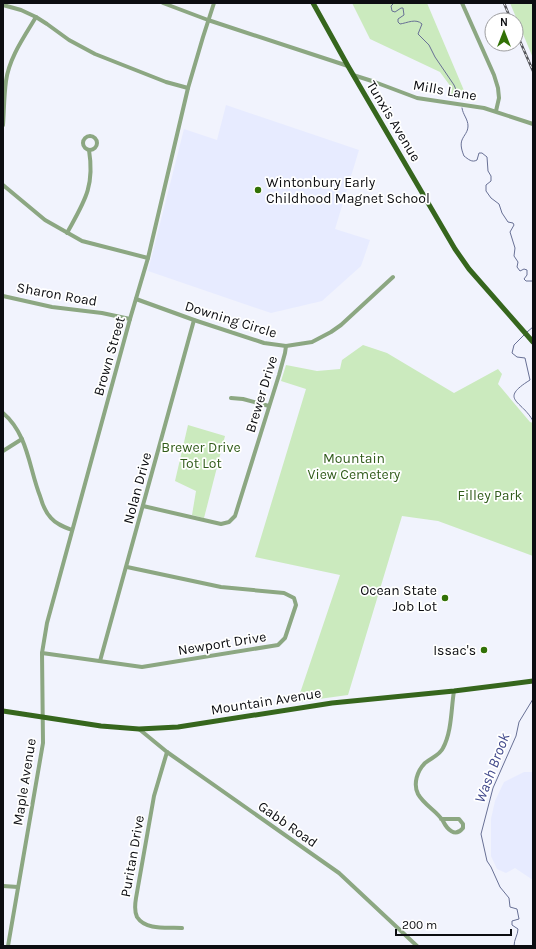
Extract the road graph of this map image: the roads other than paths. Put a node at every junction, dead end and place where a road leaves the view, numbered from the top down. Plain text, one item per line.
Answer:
1 (163, 3) edge
2 (214, 3) edge
3 (313, 3) edge
4 (462, 3) edge
5 (3, 5) edge
6 (36, 17) junction
7 (208, 20) junction
8 (348, 66) junction
9 (353, 75) junction
10 (188, 88) junction
11 (496, 112) junction
12 (533, 124) edge
13 (3, 125) edge
14 (90, 150) dead end
15 (3, 184) edge
16 (67, 233) junction
17 (148, 258) junction
18 (393, 277) dead end
19 (3, 296) edge
20 (136, 299) junction
21 (130, 319) junction
22 (194, 320) junction
23 (533, 342) edge
24 (286, 346) junction
25 (231, 398) dead end
26 (269, 406) junction
27 (3, 413) edge
28 (22, 439) junction
29 (3, 451) edge
30 (143, 506) junction
31 (72, 530) junction
32 (126, 567) junction
33 (42, 653) junction
34 (100, 661) junction
35 (533, 680) edge
36 (454, 691) junction
37 (3, 711) edge
38 (42, 717) junction
39 (139, 729) junction
40 (167, 752) junction
41 (441, 819) junction
42 (3, 886) edge
43 (18, 887) junction
44 (182, 928) dead end
45 (8, 946) edge
46 (417, 946) edge

1 - 7 street
2 - 7 street, Brown Street
3 - 8 main road, Tunxis Avenue
4 - 11 street
5 - 6 street
6 - 10 street
6 - 13 street
7 - 8 street
7 - 10 street, Brown Street
8 - 9 main road, Tunxis Avenue
9 - 11 street, Mills Lane
9 - 23 main road, Tunxis Avenue
10 - 17 street, Brown Street
11 - 12 street, Mills Lane
14 - 16 street
15 - 16 street
16 - 17 street
17 - 20 street, Brown Street
18 - 24 street, Downing Circle
19 - 21 street, Sharon Road
20 - 21 street, Brown Street
20 - 22 street, Downing Circle
21 - 31 street, Brown Street
22 - 24 street, Downing Circle
22 - 30 street, Nolan Drive
24 - 26 street, Brewer Drive
25 - 26 street
26 - 30 street, Brewer Drive
27 - 28 street
28 - 29 street
28 - 31 street
30 - 32 street, Nolan Drive
31 - 33 street, Brown Street
32 - 34 street, Nolan Drive
32 - 34 street, Newport Drive
33 - 34 street, Newport Drive
33 - 38 street, Brown Street
35 - 36 main road, Mountain Avenue
36 - 39 main road, Mountain Avenue
36 - 41 street
37 - 38 main road, Mountain Avenue
38 - 39 main road, Mountain Avenue
38 - 43 street, Maple Avenue
39 - 40 street, Gabb Road
40 - 44 street, Puritan Drive
40 - 46 street, Gabb Road
41 - 41 street
42 - 43 street
43 - 45 street, Maple Avenue

